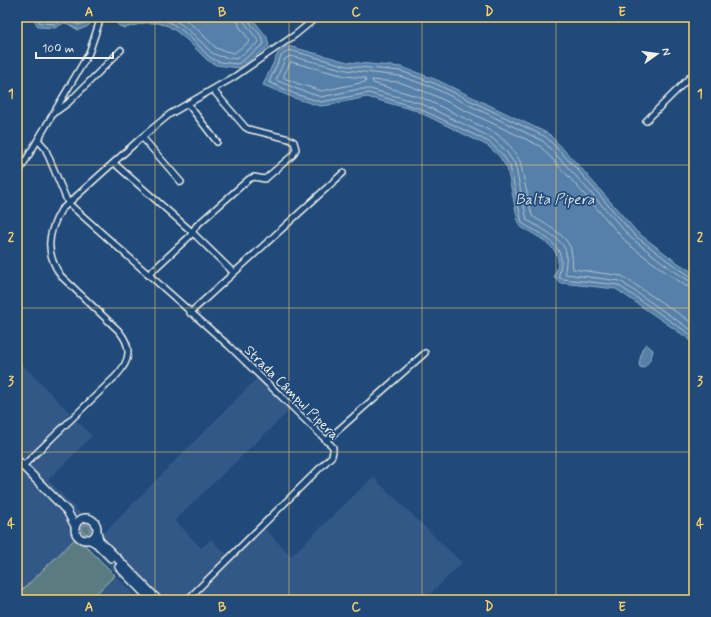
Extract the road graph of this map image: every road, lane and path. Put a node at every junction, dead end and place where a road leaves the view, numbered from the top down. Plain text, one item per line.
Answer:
1 (101, 17) edge
2 (317, 17) edge
3 (121, 50) dead end
4 (694, 72) edge
5 (214, 90) junction
6 (188, 104) junction
7 (55, 112) junction
8 (646, 121) dead end
9 (142, 137) junction
10 (38, 140) junction
11 (218, 142) dead end
12 (114, 163) junction
13 (343, 173) dead end
14 (17, 175) edge
15 (181, 182) dead end
16 (68, 203) junction
17 (192, 232) junction
18 (234, 273) junction
19 (148, 275) junction
20 (190, 313) junction
21 (425, 353) dead end
22 (326, 441) junction
23 (17, 460) edge
24 (23, 466) junction
25 (67, 511) junction
26 (81, 519) junction
27 (76, 526) junction
28 (96, 531) junction
29 (88, 539) junction
30 (151, 600) edge
31 (158, 600) edge
32 (187, 600) edge

1 - 7 street
2 - 5 street
3 - 7 street
4 - 8 street
5 - 6 street
5 - 17 street
6 - 9 street
6 - 11 street
7 - 10 street
9 - 12 street
9 - 15 street
10 - 14 street
10 - 16 street
12 - 16 street
12 - 17 street
13 - 18 street
16 - 19 street, Strada Câmpul Pipera
16 - 24 street
17 - 18 street
17 - 19 street
18 - 20 street
19 - 20 street, Strada Câmpul Pipera
20 - 22 street, Strada Câmpul Pipera
21 - 22 street
22 - 32 street, Strada Câmpul Pipera
23 - 24 main road
24 - 25 main road
25 - 26 main road
25 - 27 main road
26 - 27 main road
26 - 28 main road
27 - 29 main road
28 - 29 main road
28 - 31 main road
29 - 30 main road

